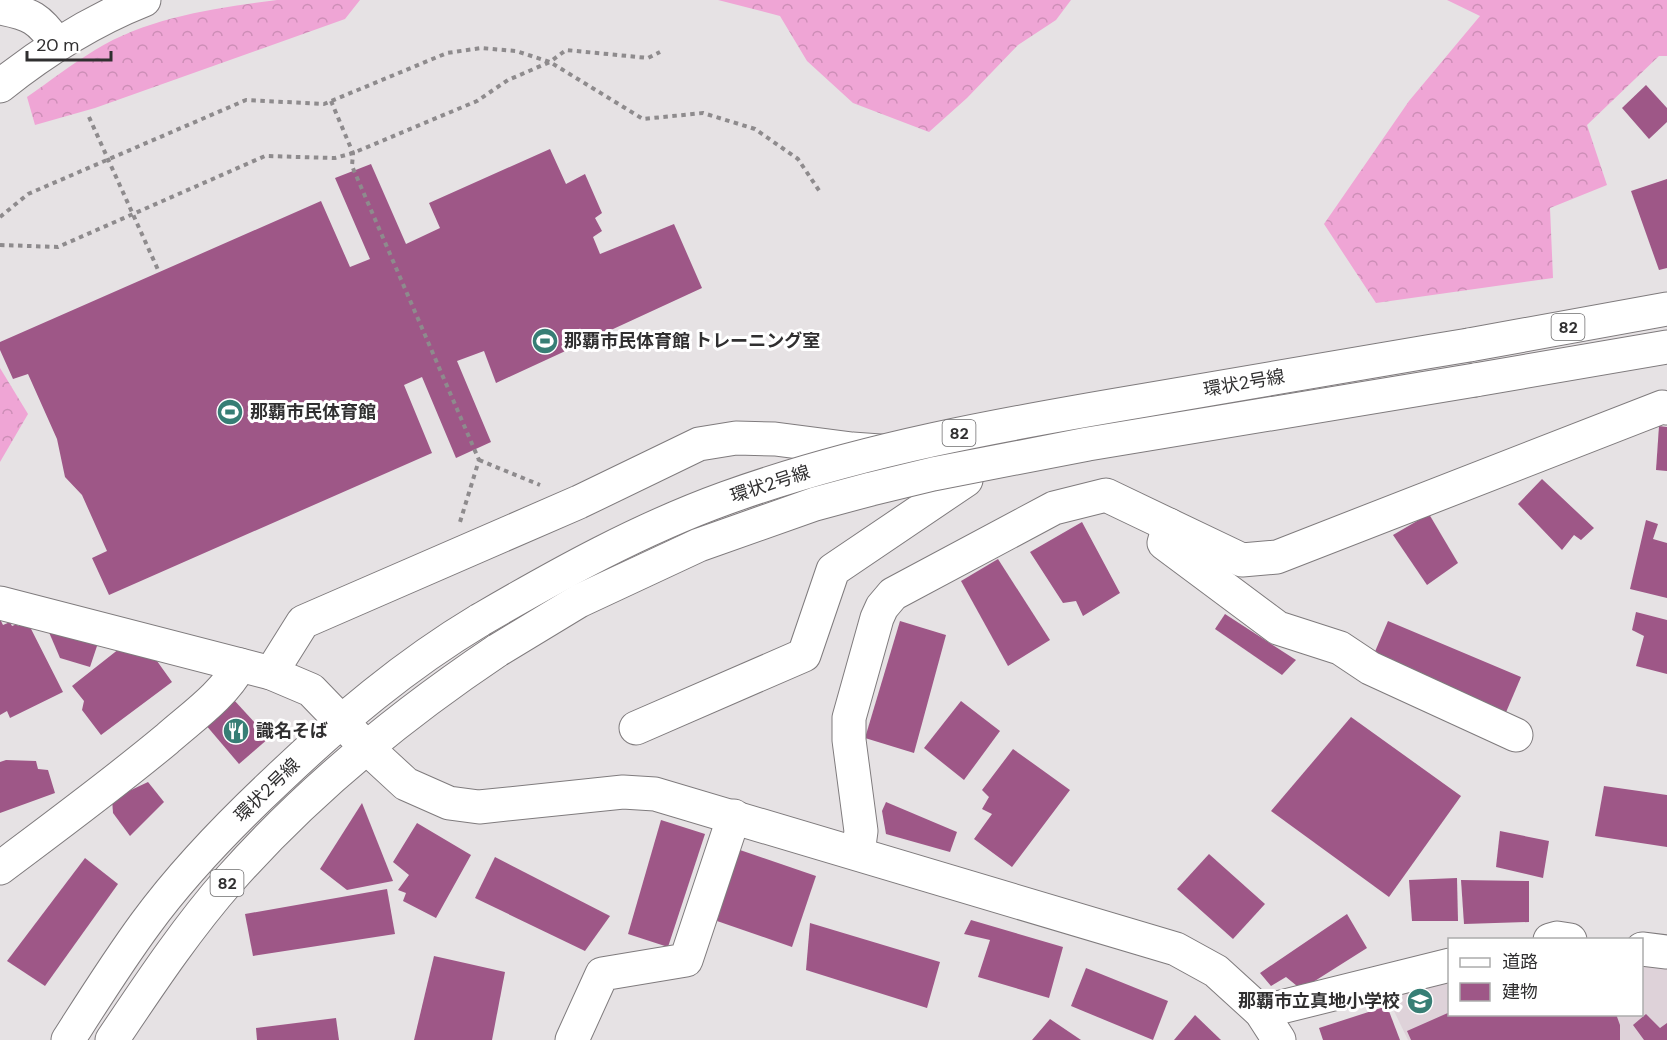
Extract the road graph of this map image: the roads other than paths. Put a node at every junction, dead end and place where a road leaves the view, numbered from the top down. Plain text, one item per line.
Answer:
1 (144, 0) edge
2 (0, 8) edge
3 (57, 44) junction
4 (0, 86) edge
5 (1667, 309) edge
6 (1667, 347) edge
7 (1667, 408) edge
8 (1170, 525) junction
9 (0, 603) edge
10 (240, 665) junction
11 (272, 673) junction
12 (341, 720) junction
13 (636, 728) dead end
14 (1516, 735) dead end
15 (368, 749) junction
16 (734, 816) junction
17 (858, 853) junction
18 (0, 868) edge
19 (1643, 948) edge
20 (1667, 952) edge
21 (1448, 964) edge
22 (1261, 1012) junction
23 (68, 1040) edge
24 (112, 1040) edge
25 (572, 1040) edge
26 (1279, 1040) edge

1 - 3 street
2 - 3 street
3 - 4 street
5 - 12 street, 環状2号線 / 82, bridge
6 - 15 street, 環状2号線 / 82, bridge
7 - 8 street
8 - 14 street
8 - 17 street
9 - 10 street
10 - 11 street
10 - 18 street
11 - 12 street
11 - 13 street
12 - 15 street
12 - 23 street, 環状2号線 / 82
15 - 16 street
15 - 24 street, 環状2号線 / 82
16 - 17 street
16 - 25 street
17 - 22 street
19 - 20 street
21 - 22 street
22 - 26 street

